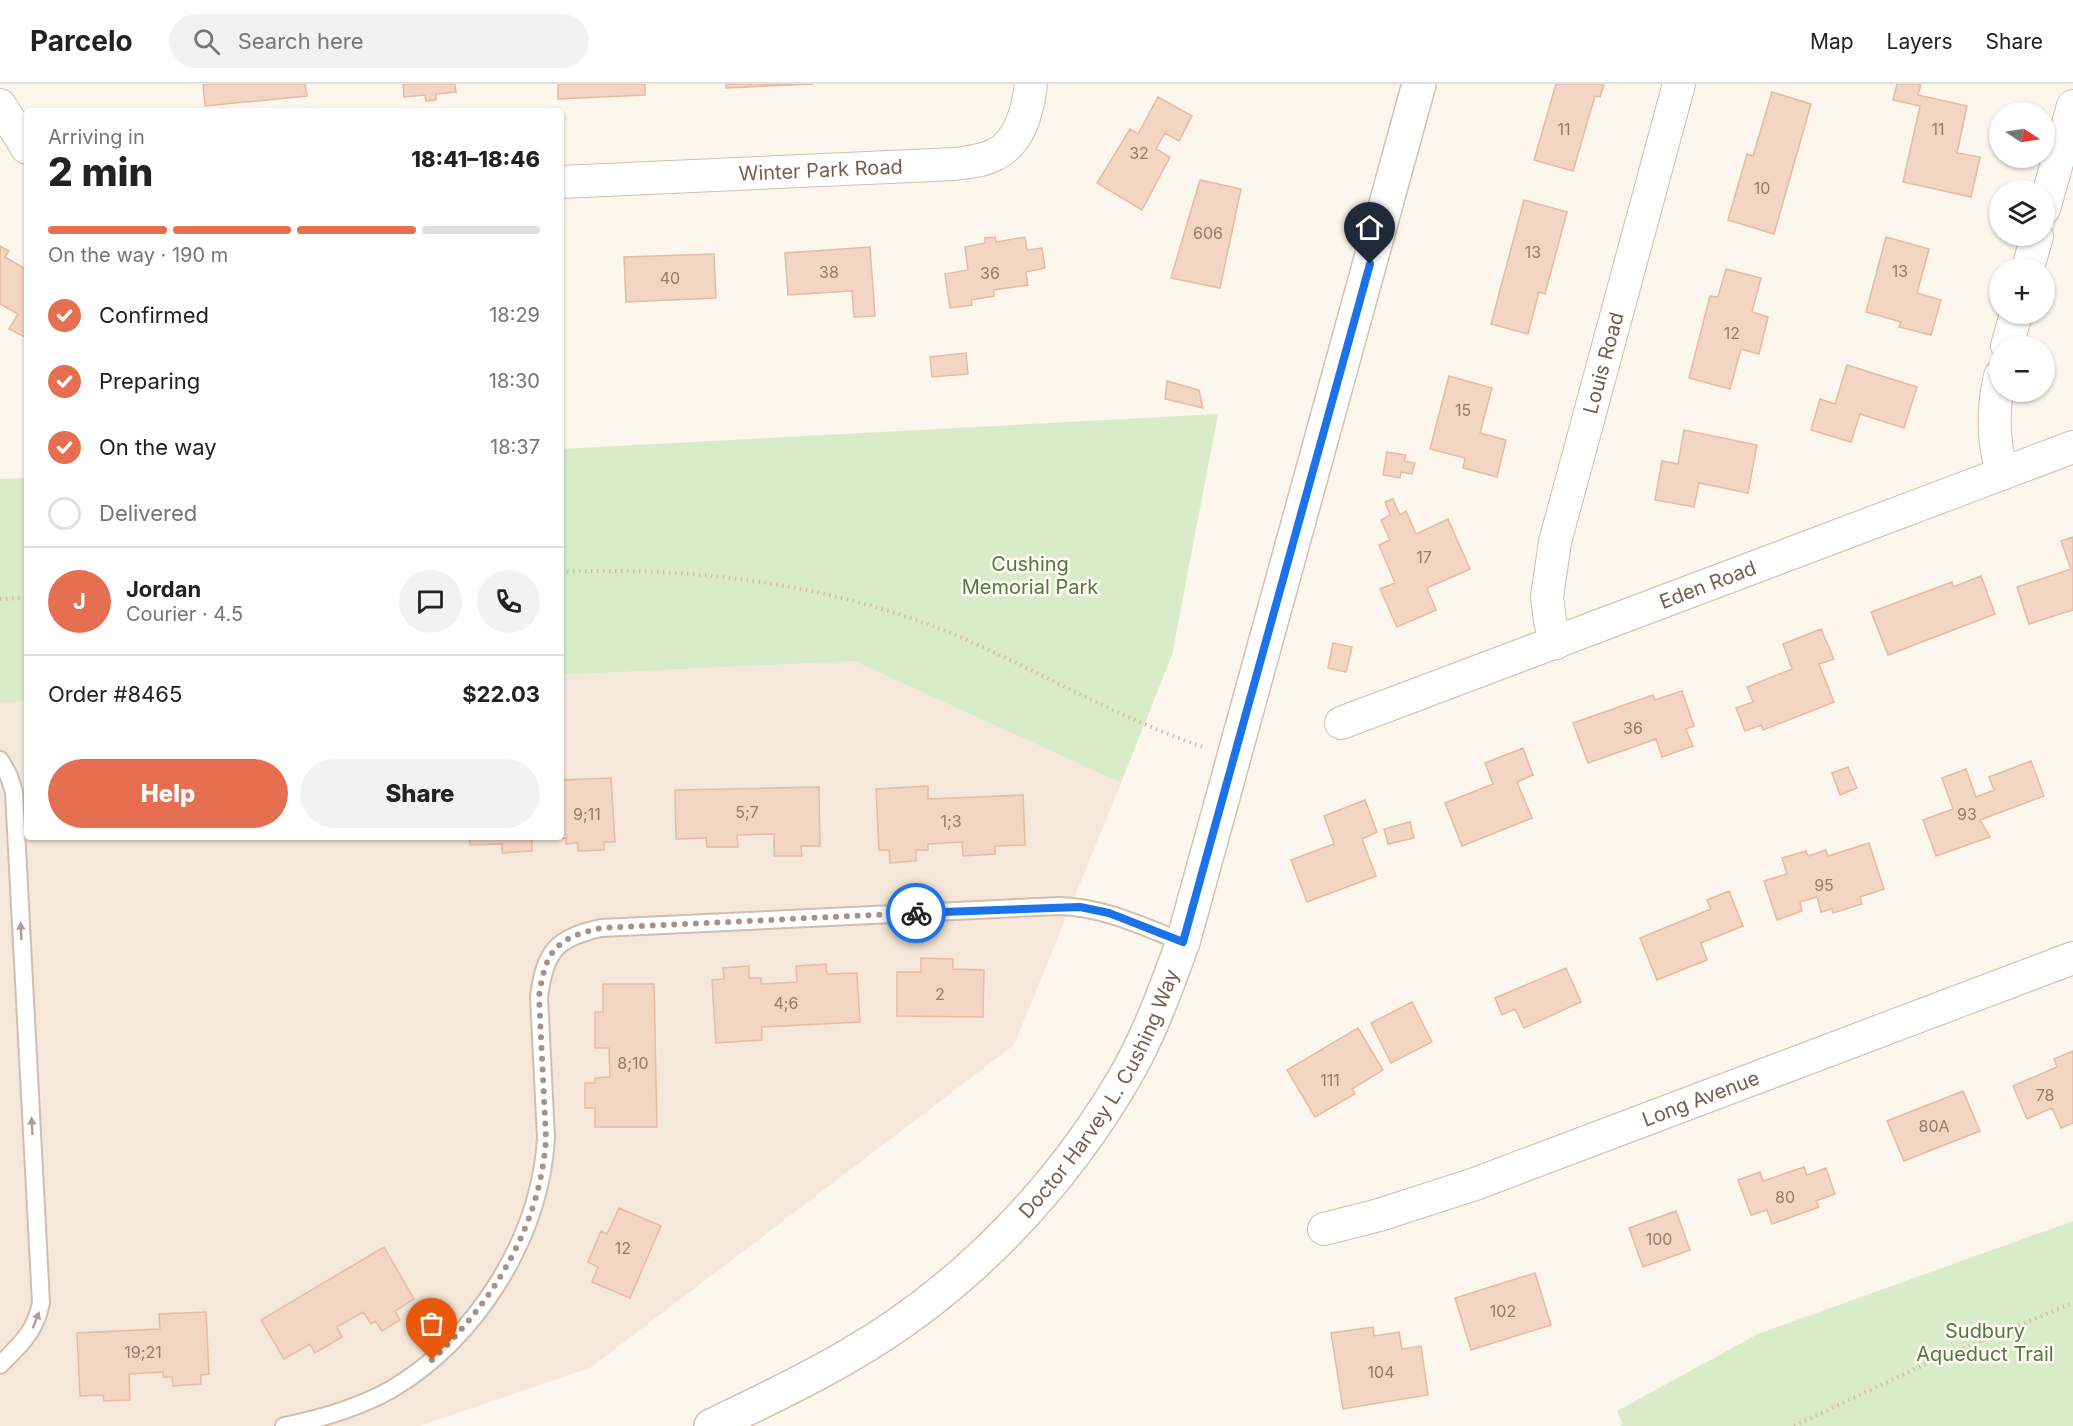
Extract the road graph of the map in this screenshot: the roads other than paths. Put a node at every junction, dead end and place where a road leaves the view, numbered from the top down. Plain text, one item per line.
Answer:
1 (1031, 84) edge
2 (1419, 84) edge
3 (1679, 84) edge
4 (0, 105) edge
5 (2073, 106) edge
6 (24, 143) edge
7 (2052, 180) edge
8 (564, 182) edge
9 (1996, 402) edge
10 (2073, 447) edge
11 (2002, 474) junction
12 (1556, 643) junction
13 (1341, 723) dead end
14 (0, 760) edge
15 (1183, 942) junction
16 (2073, 958) edge
17 (1324, 1229) dead end
18 (0, 1365) edge
19 (284, 1426) edge
20 (711, 1426) edge

1 - 8 street, Winter Park Road
2 - 15 street, Doctor Harvey L. Cushing Way
3 - 12 street, Louis Road
4 - 6 street
5 - 7 street
9 - 11 street
10 - 11 street, Eden Road
11 - 12 street, Eden Road
12 - 13 street, Eden Road
18 -> 14 lane
15 - 19 lane
15 - 20 street, Doctor Harvey L. Cushing Way
16 - 17 street, Long Avenue

